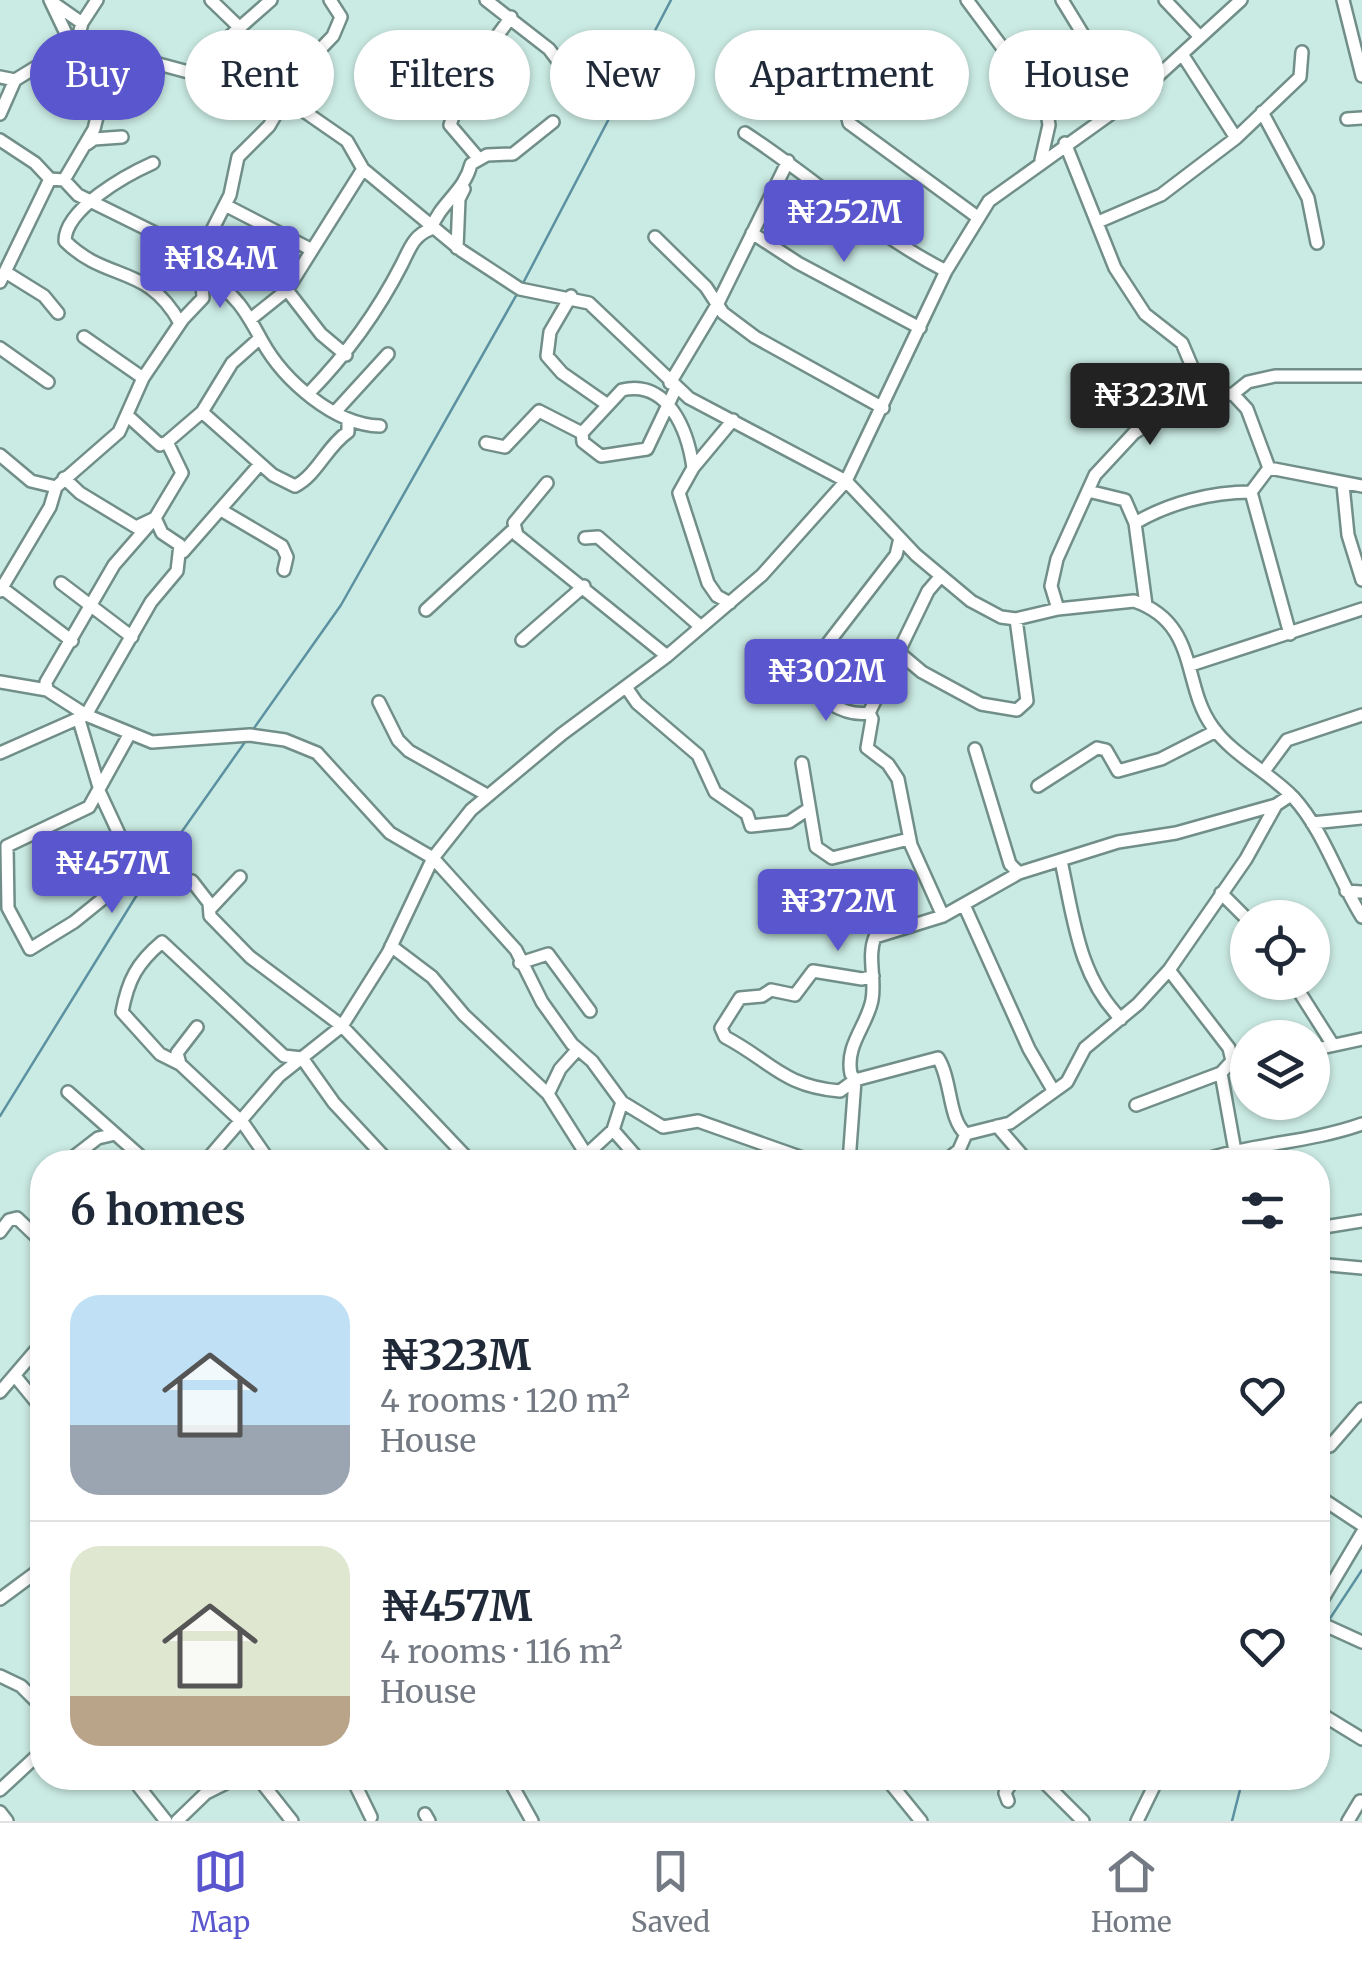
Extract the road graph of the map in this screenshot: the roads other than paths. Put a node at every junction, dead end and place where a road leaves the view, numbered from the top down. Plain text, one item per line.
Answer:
1 (97, 0) edge
2 (211, 0) edge
3 (271, 0) edge
4 (330, 0) edge
5 (486, 0) edge
6 (966, 0) edge
7 (1062, 0) edge
8 (1164, 0) edge
9 (1241, 0) edge
10 (1342, 0) edge
11 (51, 1) edge
12 (1356, 16) edge
13 (511, 17) junction
14 (82, 23) junction
15 (239, 27) junction
16 (67, 30) edge
17 (79, 30) edge
18 (237, 30) edge
19 (334, 30) edge
20 (1080, 30) edge
21 (1200, 37) junction
22 (550, 49) edge
23 (1302, 52) dead end
24 (1182, 54) junction
25 (1164, 69) edge
26 (30, 71) edge
27 (1362, 76) edge
28 (0, 78) edge
29 (15, 80) junction
30 (1262, 112) junction
31 (0, 114) edge
32 (1362, 118) edge
33 (1347, 119) dead end
34 (94, 120) edge
35 (272, 120) edge
36 (317, 120) edge
37 (848, 120) edge
38 (1098, 120) edge
39 (553, 122) dead end
40 (745, 133) dead end
41 (122, 137) dead end
42 (1236, 138) junction
43 (0, 140) edge
44 (1064, 142) junction
45 (84, 148) junction
46 (479, 159) junction
47 (1041, 160) junction
48 (788, 161) junction
49 (153, 163) dead end
50 (363, 169) junction
51 (50, 179) junction
52 (64, 180) junction
53 (463, 185) junction
54 (91, 200) junction
55 (225, 205) junction
56 (976, 216) junction
57 (1098, 222) junction
58 (431, 228) junction
59 (752, 233) junction
60 (655, 237) dead end
61 (1318, 243) dead end
62 (457, 248) junction
63 (312, 250) junction
64 (200, 254) junction
65 (946, 271) junction
66 (3, 278) edge
67 (204, 279) junction
68 (287, 290) junction
69 (570, 296) junction
70 (718, 302) junction
71 (58, 313) dead end
72 (252, 318) junction
73 (180, 324) junction
74 (920, 328) junction
75 (84, 338) dead end
76 (260, 338) junction
77 (0, 348) edge
78 (346, 354) junction
79 (388, 354) dead end
80 (1362, 376) edge
81 (143, 378) junction
82 (48, 382) dead end
83 (673, 386) junction
84 (309, 394) junction
85 (1234, 394) junction
86 (1204, 395) junction
87 (668, 400) junction
88 (606, 403) junction
89 (882, 408) junction
90 (202, 412) junction
91 (335, 412) junction
92 (128, 416) junction
93 (348, 420) junction
94 (733, 420) junction
95 (380, 426) dead end
96 (582, 433) junction
97 (166, 442) junction
98 (486, 443) dead end
99 (0, 455) edge
100 (260, 464) junction
101 (693, 468) junction
102 (1269, 468) junction
103 (846, 480) junction
104 (60, 482) junction
105 (547, 483) dead end
106 (1343, 485) junction
107 (1362, 486) edge
108 (1088, 490) junction
109 (1250, 492) junction
110 (221, 510) junction
111 (155, 518) junction
112 (1135, 523) junction
113 (514, 529) junction
114 (586, 538) dead end
115 (900, 538) junction
116 (183, 552) junction
117 (5, 569) edge
118 (284, 570) dead end
119 (941, 576) junction
120 (1362, 580) edge
121 (61, 583) dead end
122 (584, 586) junction
123 (1, 590) edge
124 (730, 602) junction
125 (91, 604) junction
126 (1146, 605) junction
127 (1058, 609) junction
128 (1362, 609) edge
129 (426, 610) dead end
130 (1016, 619) junction
131 (701, 628) junction
132 (1290, 634) junction
133 (132, 637) junction
134 (72, 640) junction
135 (522, 640) dead end
136 (898, 652) junction
137 (667, 656) junction
138 (1192, 665) junction
139 (0, 682) edge
140 (626, 687) junction
141 (47, 690) junction
142 (379, 702) dead end
143 (868, 714) junction
144 (1362, 715) edge
145 (83, 718) junction
146 (1216, 731) junction
147 (129, 735) junction
148 (975, 749) dead end
149 (0, 753) edge
150 (802, 763) dead end
151 (1264, 771) junction
152 (1038, 786) dead end
153 (100, 792) junction
154 (1291, 794) junction
155 (487, 795) junction
156 (1276, 805) junction
157 (807, 810) junction
158 (1362, 818) edge
159 (1312, 823) junction
160 (909, 839) junction
161 (433, 858) junction
162 (1061, 861) junction
163 (1019, 873) junction
164 (240, 877) dead end
165 (192, 881) dead end
166 (1346, 892) junction
167 (1362, 892) edge
168 (1221, 894) junction
169 (1230, 903) edge
170 (964, 906) junction
171 (211, 908) junction
172 (4, 912) edge
173 (942, 916) junction
174 (1362, 917) edge
175 (391, 946) junction
176 (520, 964) junction
177 (1169, 970) junction
178 (874, 976) junction
179 (1304, 1000) edge
180 (590, 1011) dead end
181 (1121, 1019) junction
182 (196, 1026) dead end
183 (342, 1026) junction
184 (1362, 1039) edge
185 (1333, 1045) junction
186 (1330, 1046) edge
187 (578, 1049) junction
188 (1230, 1052) edge
189 (302, 1058) junction
190 (1230, 1063) edge
191 (180, 1064) junction
192 (1221, 1073) junction
193 (855, 1080) junction
194 (1053, 1090) junction
195 (68, 1092) dead end
196 (548, 1094) junction
197 (622, 1102) junction
198 (1136, 1105) dead end
199 (243, 1123) junction
200 (1362, 1124) edge
201 (998, 1126) junction
202 (612, 1130) junction
203 (111, 1134) junction
204 (966, 1134) junction
205 (459, 1149) edge
206 (82, 1150) edge
207 (132, 1150) edge
208 (217, 1150) edge
209 (262, 1150) edge
210 (378, 1150) edge
211 (582, 1150) edge
212 (595, 1150) edge
213 (630, 1150) edge
214 (768, 1150) edge
215 (851, 1150) edge
216 (959, 1150) edge
217 (1018, 1150) edge
218 (1235, 1150) edge
219 (1241, 1150) edge
220 (1362, 1221) edge
221 (1330, 1226) edge
222 (0, 1232) edge
223 (30, 1232) edge
224 (1330, 1265) edge
225 (1362, 1268) edge
226 (30, 1358) edge
227 (15, 1376) junction
228 (0, 1392) edge
229 (30, 1394) edge
230 (1362, 1409) edge
231 (1330, 1446) dead end
232 (1330, 1504) edge
233 (1362, 1525) edge
234 (1362, 1533) edge
235 (1356, 1559) edge
236 (30, 1577) edge
237 (1330, 1592) edge
238 (0, 1600) edge
239 (1330, 1627) edge
240 (1362, 1642) edge
241 (0, 1676) edge
242 (30, 1695) edge
243 (1330, 1719) edge
244 (1362, 1739) edge
245 (30, 1762) edge
246 (0, 1790) edge
247 (141, 1790) edge
248 (212, 1790) edge
249 (267, 1790) edge
250 (358, 1790) edge
251 (515, 1790) edge
252 (895, 1790) edge
253 (1007, 1790) edge
254 (1052, 1790) edge
255 (1152, 1790) edge
256 (1008, 1801) dead end
257 (1360, 1801) edge
258 (0, 1812) edge
259 (371, 1817) dead end
260 (7, 1821) edge
261 (166, 1821) edge
262 (177, 1821) edge
263 (292, 1821) edge
264 (532, 1821) edge
265 (920, 1821) edge
266 (1083, 1821) edge
267 (1137, 1821) edge
268 (1348, 1821) edge

1 - 14 street
2 - 15 street
3 - 15 street
4 - 19 street
5 - 13 street
6 - 47 street
7 - 20 street
8 - 21 street
9 - 21 street
10 - 12 street
11 - 14 street
11 - 16 street
12 - 27 street
13 - 22 street
13 - 46 street
14 - 17 street
15 - 18 street
21 - 24 street
23 - 30 street
24 - 25 street
24 - 42 street
26 - 29 street
28 - 29 street
29 - 31 street
30 - 42 street
30 - 61 street
32 - 33 street
34 - 45 street
35 - 55 street
36 - 50 street
37 - 56 street
38 - 44 street
39 - 46 street
40 - 48 street
41 - 45 street
42 - 57 street
43 - 51 street
44 - 47 street
44 - 57 street
45 - 52 street
46 - 53 street
47 - 56 street
48 - 59 street
48 - 65 street
49 - 54 street
50 - 58 street
50 - 63 street
51 - 52 street
51 - 66 street
52 - 54 street
53 - 58 street
53 - 62 street
54 - 64 street
54 - 73 street
55 - 63 street
55 - 64 street
56 - 65 street
57 - 86 street
58 - 62 street
58 - 78 street
59 - 70 street
59 - 74 street
60 - 70 street
62 - 69 street
63 - 68 street
64 - 67 street
65 - 74 street
66 - 71 street
67 - 72 street
67 - 73 street
68 - 72 street
68 - 78 street
69 - 83 street
69 - 88 street
70 - 83 street
70 - 89 street
72 - 76 street
73 - 81 street
74 - 89 street
75 - 81 street
76 - 84 street
76 - 90 street
77 - 82 street
78 - 84 street
79 - 91 street
80 - 85 street
81 - 92 street
83 - 87 street
83 - 94 street
84 - 91 street
85 - 86 street
85 - 102 street
86 - 108 street
87 - 88 street
87 - 96 street
87 - 101 street
88 - 96 street
89 - 103 street
90 - 97 street
90 - 100 street
91 - 93 street
92 - 97 street
92 - 104 street
93 - 95 street
93 - 100 street
94 - 101 street
94 - 103 street
96 - 98 street
97 - 111 street
99 - 104 street
100 - 110 street
101 - 124 street
102 - 106 street
102 - 109 street
103 - 115 street
103 - 124 street
104 - 111 street
104 - 117 street
105 - 113 street
106 - 107 street
106 - 120 street
108 - 112 street
108 - 127 street
109 - 112 street
109 - 132 street
110 - 116 street
110 - 118 street
111 - 116 street
111 - 125 street
112 - 126 street
113 - 122 street
113 - 129 street
114 - 131 street
115 - 119 street
115 - 143 street
116 - 133 street
117 - 123 street
119 - 130 street
119 - 136 street
121 - 125 street
122 - 135 street
122 - 137 street
123 - 134 street
124 - 131 street
125 - 133 street
125 - 134 street
126 - 127 street
126 - 138 street
127 - 130 street
128 - 132 street
130 - 136 street
131 - 137 street
132 - 138 street
133 - 145 street
134 - 141 street
136 - 143 street
137 - 140 street
138 - 146 street
139 - 141 street
140 - 155 street
140 - 157 street
141 - 145 street
142 - 155 street
143 - 160 street
144 - 151 street
145 - 147 street
145 - 149 street
145 - 153 street
146 - 151 street
146 - 152 street
147 - 153 street
147 - 161 street
148 - 163 street
150 - 157 street
151 - 154 street
153 - 172 street
153 - 172 street
154 - 156 street
154 - 159 street
155 - 161 street
156 - 162 street
156 - 168 street
157 - 160 street
158 - 159 street
159 - 166 street
160 - 173 street
161 - 175 street
161 - 176 street
162 - 163 street
162 - 181 street
163 - 170 street
164 - 171 street
165 - 171 street
166 - 167 street
166 - 174 street
168 - 169 street
168 - 177 street
170 - 173 street
170 - 194 street
171 - 183 street
173 - 178 street
175 - 183 street
175 - 196 street
176 - 180 street
176 - 187 street
177 - 181 street
177 - 188 street
178 - 193 street
178 - 193 street
179 - 185 street
181 - 194 street
182 - 191 street
183 - 189 street
183 - 205 street
184 - 185 street
185 - 186 street
187 - 196 street
187 - 197 street
189 - 191 street
189 - 199 street
189 - 210 street
190 - 192 street
191 - 199 street
192 - 198 street
192 - 218 street
193 - 204 street
193 - 215 street
194 - 201 street
195 - 203 street
196 - 211 street
197 - 202 street
197 - 214 street
199 - 208 street
199 - 209 street
200 - 219 street
201 - 204 street
201 - 217 street
202 - 212 street
202 - 213 street
203 - 206 street
203 - 207 street
204 - 216 street
220 - 221 street
222 - 223 street
224 - 225 street
226 - 227 street
227 - 228 street
227 - 229 street
230 - 231 street
232 - 233 street
234 - 235 street
235 - 237 street
236 - 238 street
239 - 240 street
241 - 242 street
243 - 244 street
245 - 246 street
247 - 261 street
248 - 262 street
249 - 263 street
250 - 259 street
251 - 264 street
252 - 265 street
253 - 256 street
254 - 266 street
255 - 267 street
257 - 268 street
258 - 260 street

